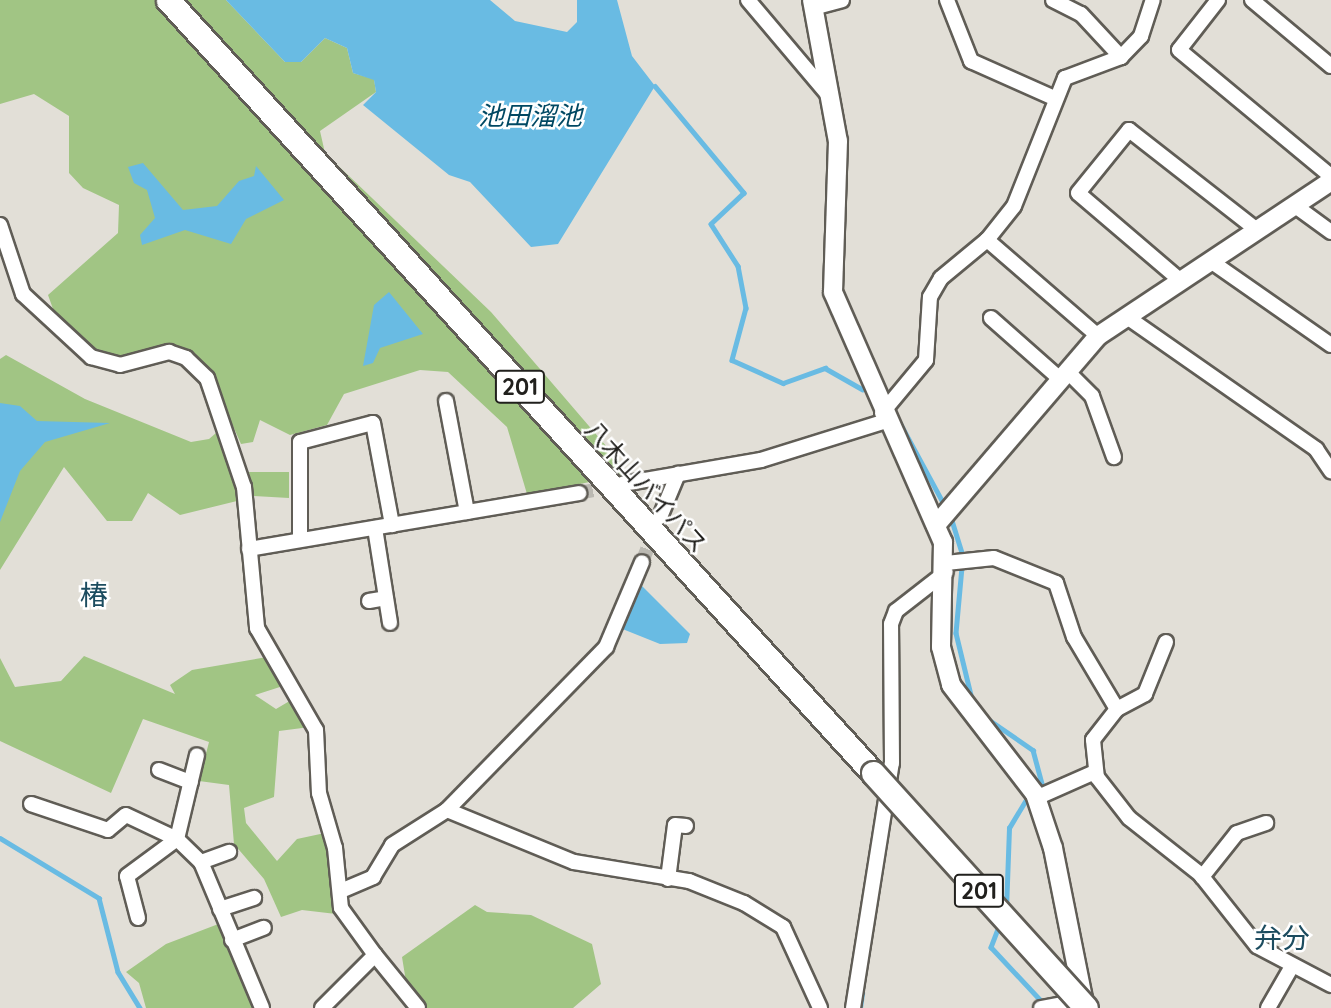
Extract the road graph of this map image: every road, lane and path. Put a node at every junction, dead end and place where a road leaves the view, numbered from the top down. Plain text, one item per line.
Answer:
1 (168, 0) edge
2 (748, 0) edge
3 (842, 0) edge
4 (947, 0) edge
5 (1053, 0) edge
6 (1218, 0) edge
7 (1252, 0) edge
8 (1155, 2) edge
9 (813, 4) edge
10 (1121, 57) junction
11 (1331, 66) edge
12 (1054, 98) junction
13 (834, 102) junction
14 (1331, 178) edge
15 (1294, 205) junction
16 (0, 225) edge
17 (1257, 230) junction
18 (1331, 232) edge
19 (987, 240) junction
20 (1212, 262) junction
21 (1181, 281) junction
22 (1127, 317) junction
23 (991, 318) dead end
24 (1098, 336) junction
25 (1331, 345) edge
26 (1064, 376) junction
27 (446, 401) dead end
28 (884, 417) junction
29 (1114, 457) dead end
30 (1331, 471) edge
31 (678, 474) junction
32 (622, 484) tunnel mouth
33 (579, 493) tunnel mouth
34 (467, 512) junction
35 (944, 516) junction
36 (660, 517) tunnel mouth
37 (392, 525) junction
38 (375, 528) junction
39 (300, 537) junction
40 (249, 550) junction
41 (642, 562) tunnel mouth
42 (954, 564) junction
43 (386, 598) junction
44 (369, 601) dead end
45 (390, 623) dead end
46 (1166, 642) dead end
47 (1117, 709) junction
48 (197, 755) dead end
49 (159, 770) dead end
50 (1095, 772) junction
51 (191, 782) junction
52 (1036, 797) junction
53 (31, 804) dead end
54 (447, 810) junction
55 (1266, 823) dead end
56 (686, 826) dead end
57 (177, 839) junction
58 (229, 852) dead end
59 (201, 862) junction
60 (1202, 877) junction
61 (668, 879) junction
62 (343, 890) junction
63 (254, 898) dead end
64 (220, 909) junction
65 (138, 918) dead end
66 (264, 928) dead end
67 (232, 940) junction
68 (375, 955) junction
69 (1291, 968) junction
70 (1331, 985) edge
71 (1085, 1005) edge
72 (1047, 1007) edge
73 (262, 1008) edge
74 (322, 1008) edge
75 (418, 1008) edge
76 (820, 1008) edge
77 (853, 1008) edge
78 (1268, 1008) edge

1 - 71 highway, 八木山バイパス / 201, bridge
2 - 13 street
3 - 9 street
4 - 12 street
5 - 10 street
6 - 14 street
7 - 11 street
8 - 10 street
9 - 13 street
10 - 12 street
12 - 19 street
13 - 28 street
14 - 15 street
15 - 17 street
15 - 18 street
16 - 40 street
17 - 20 street
17 - 21 street
19 - 24 street
19 - 28 street
20 - 21 street
20 - 25 street
21 - 22 street
22 - 24 street
22 - 30 street
23 - 26 street
24 - 26 street
26 - 29 street
26 - 35 street
27 - 34 street
28 - 31 street
28 - 35 street
31 - 32 street
31 - 36 street
33 - 34 street
34 - 37 street
35 - 42 street
37 - 38 street
37 - 39 street
38 - 39 street
38 - 43 street
39 - 40 street
40 - 62 street
41 - 54 street
42 - 47 street
42 - 52 street
42 - 77 street
43 - 44 street
43 - 45 street
46 - 47 street
47 - 50 street
48 - 51 street
49 - 51 street
50 - 52 street
50 - 60 street
51 - 57 street
52 - 71 street
53 - 57 street
54 - 61 street
54 - 62 street
55 - 60 street
56 - 61 street
57 - 59 street
57 - 65 street
58 - 59 street
59 - 64 street
60 - 69 street
61 - 76 street
62 - 68 street
63 - 64 street
64 - 67 street
66 - 67 street
67 - 73 street
68 - 74 street
68 - 75 street
69 - 70 street
69 - 78 street
71 - 72 street

